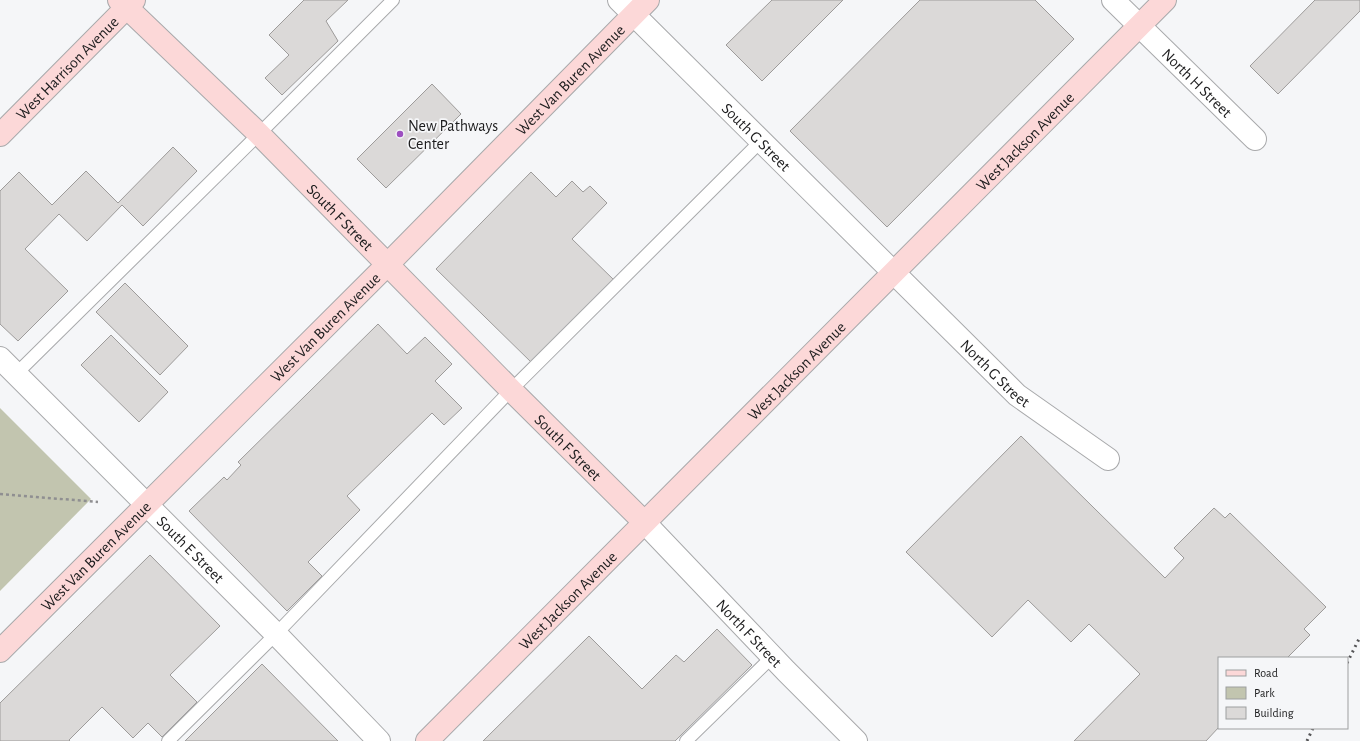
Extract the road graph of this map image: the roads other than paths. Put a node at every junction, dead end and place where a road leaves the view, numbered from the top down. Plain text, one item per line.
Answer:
1 (393, 0) edge
2 (1113, 0) edge
3 (1165, 0) edge
4 (126, 2) edge
5 (634, 5) edge
6 (1139, 26) junction
7 (259, 134) junction
8 (0, 135) edge
9 (1255, 139) dead end
10 (761, 141) junction
11 (388, 264) junction
12 (894, 273) junction
13 (0, 358) edge
14 (16, 374) junction
15 (511, 390) junction
16 (1108, 459) dead end
17 (146, 504) junction
18 (644, 522) junction
19 (276, 634) junction
20 (0, 651) edge
21 (772, 657) junction
22 (168, 741) edge
23 (379, 741) edge
24 (427, 741) edge
25 (686, 741) edge
26 (856, 741) edge

1 - 7 lane
2 - 6 street, North H Street
3 - 6 street, West Jackson Avenue
4 - 7 street, South F Street
4 - 8 street, West Harrison Avenue
5 - 10 street, South G Street
5 - 11 street, West Van Buren Avenue
6 - 9 street, North H Street
6 - 12 street, West Jackson Avenue
7 - 11 street, South F Street
7 - 14 lane
10 - 12 street, South G Street
10 - 15 lane
11 - 15 street, South F Street
11 - 17 street, West Van Buren Avenue
12 - 16 street, North G Street
12 - 18 street, West Jackson Avenue
13 - 14 street, South E Street
14 - 17 street, South E Street
15 - 18 street, South F Street
15 - 19 lane
17 - 19 street, South E Street
17 - 20 street, West Van Buren Avenue
18 - 21 street, North F Street
18 - 24 street, West Jackson Avenue
19 - 22 lane
19 - 23 street, South E Street
21 - 25 lane
21 - 26 street, North F Street

